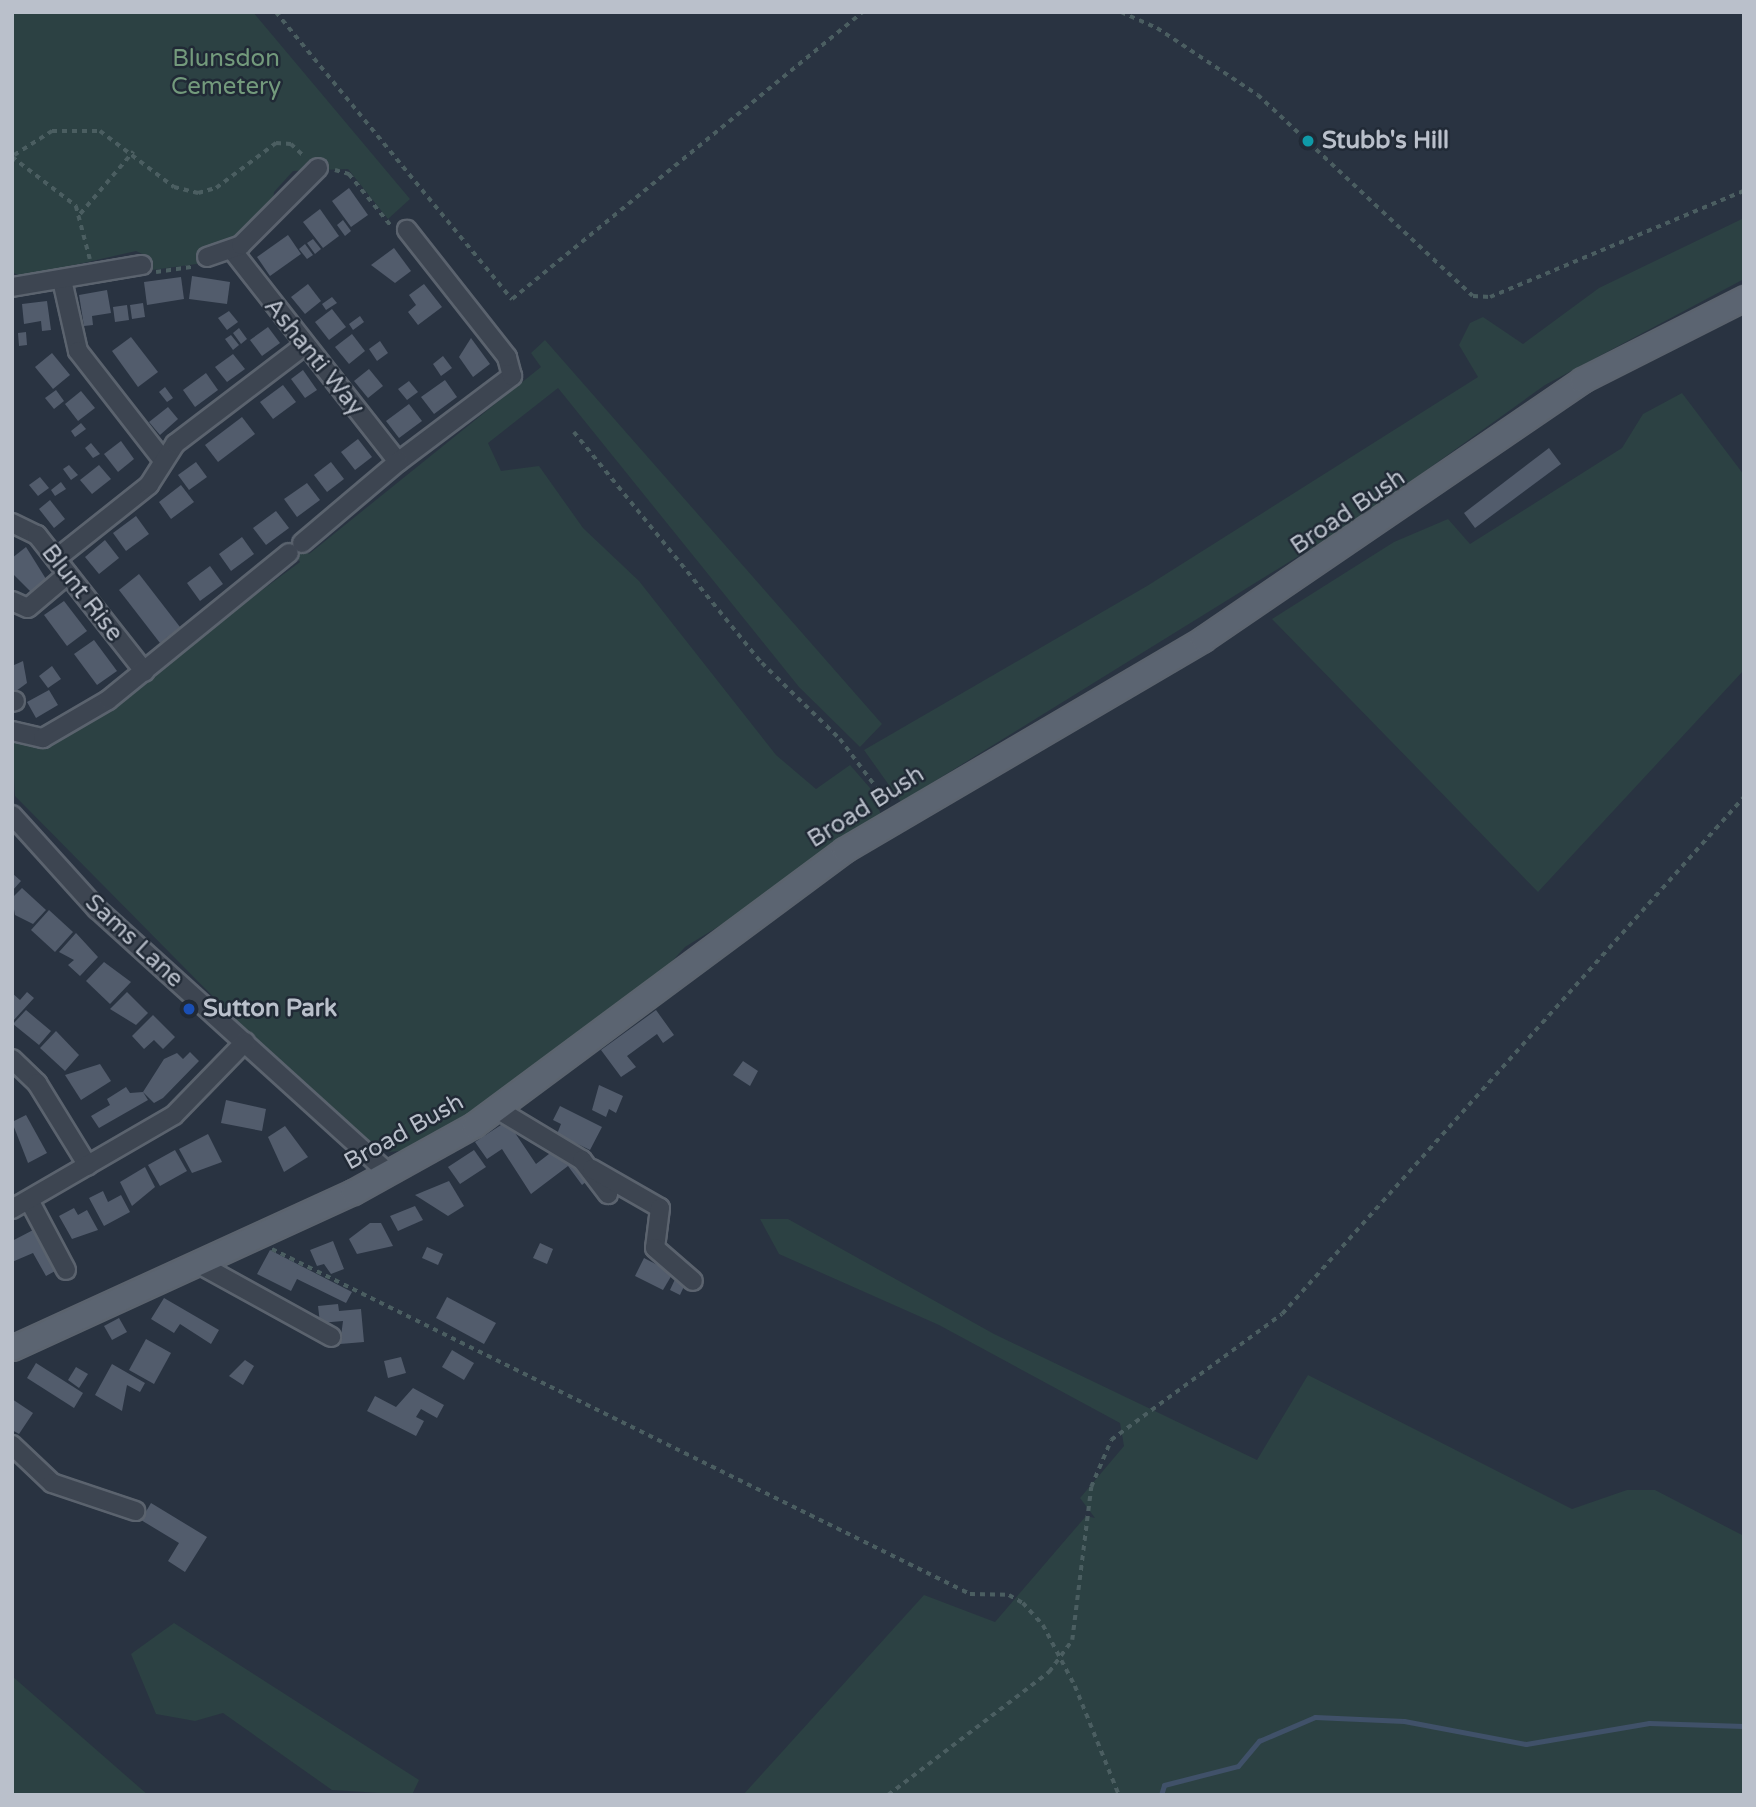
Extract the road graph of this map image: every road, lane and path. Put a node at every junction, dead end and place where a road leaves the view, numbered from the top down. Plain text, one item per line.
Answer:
1 (276, 12) edge
2 (863, 12) edge
3 (1121, 12) edge
4 (134, 151) junction
5 (13, 156) edge
6 (319, 167) junction
7 (1744, 191) edge
8 (80, 214) junction
9 (407, 230) joint
10 (232, 250) junction
11 (207, 257) joint
12 (142, 265) joint
13 (96, 271) junction
14 (62, 280) junction
15 (21, 286) edge
16 (1744, 298) edge
17 (305, 345) junction
18 (574, 432) dead end
19 (163, 460) junction
20 (398, 462) junction
21 (12, 523) edge
22 (56, 559) junction
23 (68, 574) junction
24 (12, 601) edge
25 (145, 672) junction
26 (12, 731) edge
27 (1744, 797) edge
28 (12, 815) edge
29 (896, 817) junction
30 (245, 1042) junction
31 (12, 1059) edge
32 (497, 1109) junction
33 (88, 1166) junction
34 (592, 1170) junction
35 (388, 1173) junction
36 (608, 1195) dead end
37 (29, 1200) junction
38 (12, 1209) edge
39 (256, 1237) junction
40 (199, 1264) junction
41 (66, 1270) dead end
42 (693, 1281) dead end
43 (331, 1337) dead end
44 (12, 1348) edge
45 (12, 1445) edge
46 (135, 1511) dead end
47 (1060, 1657) junction
48 (888, 1795) edge
49 (1119, 1795) edge

1 - 2 path
3 - 7 path
4 - 5 path
4 - 6 path
4 - 8 path
5 - 8 path
6 - 9 path
6 - 10 street
8 - 13 path
9 - 20 street
10 - 11 street
10 - 17 street, Ashanti Way
11 - 12 path
12 - 13 street
13 - 14 street
14 - 15 street
14 - 19 street
16 - 29 main road, Broad Bush
17 - 19 street
17 - 20 street, Ashanti Way
18 - 29 path
19 - 22 street
20 - 25 street
21 - 22 street, Blunt Rise
22 - 23 street, Blunt Rise
23 - 24 street
23 - 25 street, Blunt Rise
25 - 26 street
27 - 47 path
28 - 30 street, Sams Lane
29 - 32 main road, Broad Bush
30 - 33 street
30 - 35 street, Sams Lane
31 - 33 street
32 - 34 street
32 - 35 main road, Broad Bush
33 - 37 street
34 - 36 street
34 - 42 street
35 - 39 main road, Broad Bush
37 - 38 street
37 - 41 street
39 - 40 main road, Broad Bush
39 - 47 path
40 - 43 street
40 - 44 main road, Broad Bush
45 - 46 street
47 - 48 path
47 - 49 path

